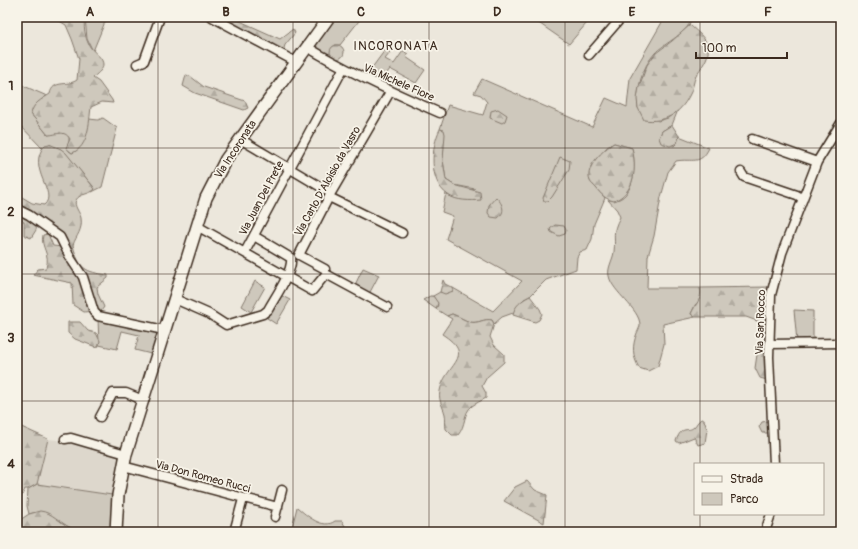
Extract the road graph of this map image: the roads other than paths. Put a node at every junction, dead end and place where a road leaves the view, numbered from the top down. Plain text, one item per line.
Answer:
1 (160, 17) edge
2 (212, 17) edge
3 (328, 17) edge
4 (622, 17) edge
5 (307, 48) junction
6 (589, 55) dead end
7 (296, 62) junction
8 (136, 64) dead end
9 (343, 69) junction
10 (390, 92) junction
11 (440, 113) dead end
12 (841, 123) edge
13 (240, 139) junction
14 (752, 139) dead end
15 (817, 162) junction
16 (289, 170) junction
17 (741, 172) dead end
18 (330, 195) junction
19 (803, 199) junction
20 (17, 209) edge
21 (197, 226) junction
22 (402, 233) dead end
23 (254, 236) junction
24 (245, 252) junction
25 (325, 269) dead end
26 (286, 277) junction
27 (175, 299) junction
28 (387, 307) dead end
29 (164, 330) junction
30 (841, 342) edge
31 (770, 344) junction
32 (143, 400) junction
33 (100, 417) dead end
34 (65, 439) dead end
35 (126, 454) junction
36 (774, 463) edge
37 (123, 466) junction
38 (282, 490) dead end
39 (243, 499) junction
40 (278, 507) junction
41 (771, 515) edge
42 (275, 517) dead end
43 (117, 532) edge
44 (234, 532) edge
45 (765, 532) edge

1 - 8 street
2 - 7 street
3 - 5 main road, Via Incoronata
4 - 6 street
5 - 7 main road, Via Incoronata
5 - 9 street, Via Michele Fiore
7 - 13 main road, Via Incoronata
9 - 10 street, Via Michele Fiore
9 - 16 street, Via Juan Del Prete
10 - 11 street, Via Michele Fiore
10 - 18 street, Via Carlo D'Aloisio da Vasro
12 - 15 street, Via San Rocco
13 - 16 street
13 - 21 main road, Via Incoronata
14 - 15 street
15 - 19 street, Via San Rocco
16 - 18 street
16 - 23 street, Via Juan Del Prete
17 - 19 street
18 - 22 street
18 - 25 street, Via Carlo D'Aloisio da Vasro
19 - 31 street, Via San Rocco
20 - 29 street
21 - 24 street
21 - 27 main road, Via Incoronata
23 - 24 street, Via Juan Del Prete
23 - 26 street
24 - 26 street, Via Juan Del Prete
26 - 27 street
26 - 28 street, Via Juan Del Prete
27 - 29 main road, Via Incoronata
29 - 32 main road, Via Incoronata
30 - 31 street
31 - 36 street, Via San Rocco
32 - 33 street
32 - 35 main road, Via Incoronata
34 - 35 street
35 - 37 main road, Via Incoronata
37 - 39 street, Via Don Romeo Rucci
37 - 43 main road, Via Incoronata
38 - 40 street
39 - 40 street, Via Don Romeo Rucci
39 - 44 street
40 - 42 street
41 - 45 street

